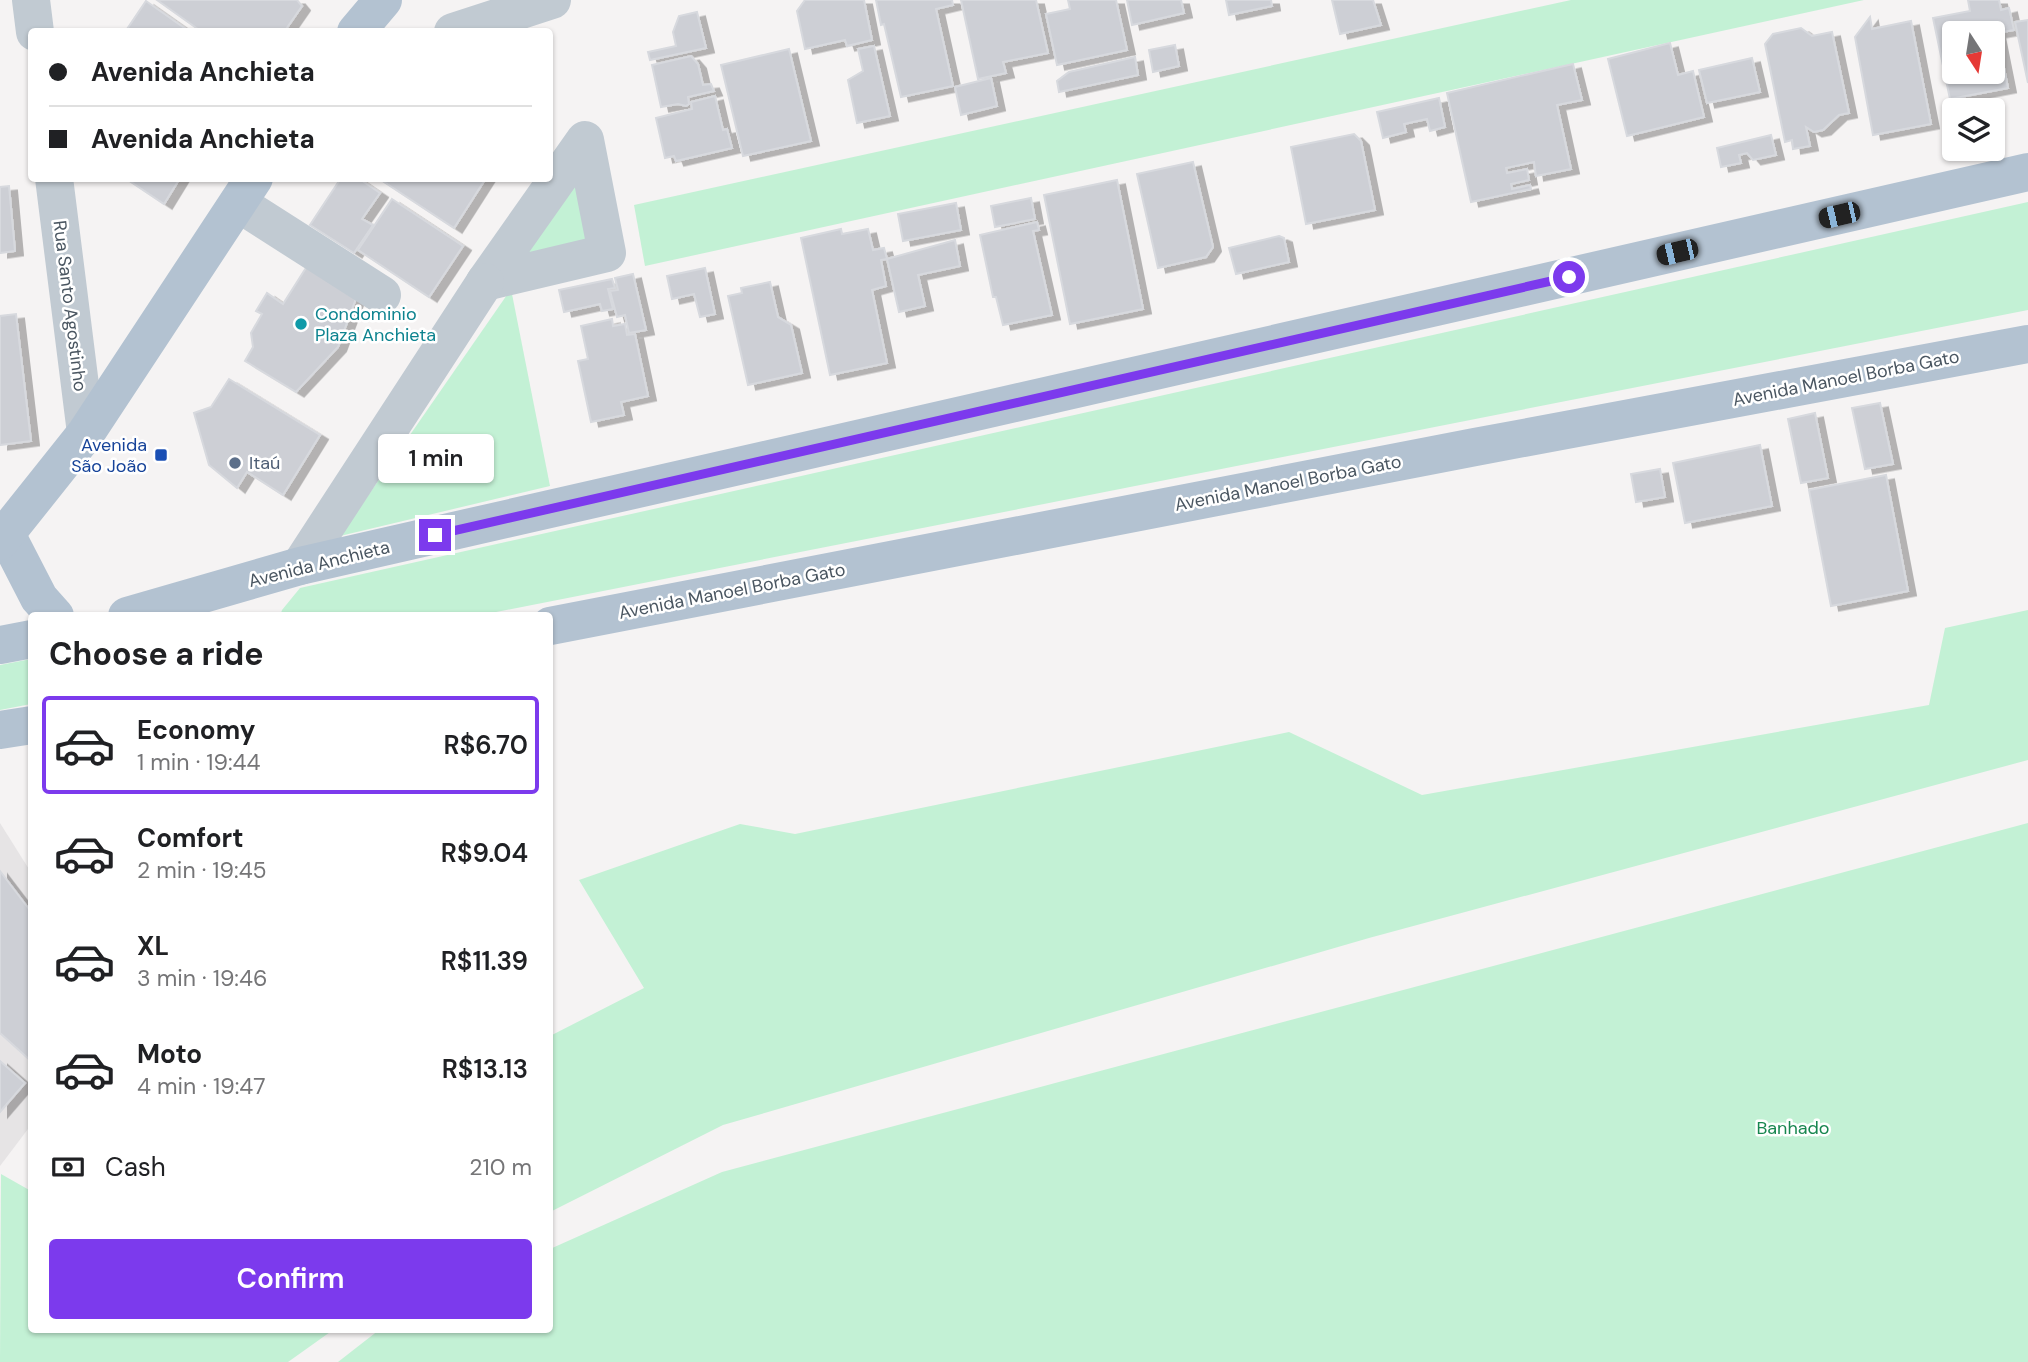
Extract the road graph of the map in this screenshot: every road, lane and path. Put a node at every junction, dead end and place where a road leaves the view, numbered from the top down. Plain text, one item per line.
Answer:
1 (31, 0) edge
2 (383, 0) edge
3 (460, 0) edge
4 (549, 1) edge
5 (34, 28) edge
6 (359, 28) edge
7 (465, 28) edge
8 (2028, 172) edge
9 (55, 182) edge
10 (246, 191) edge
11 (485, 282) dead end
12 (382, 295) dead end
13 (2028, 344) edge
14 (86, 433) junction
15 (2, 537) edge
16 (300, 566) junction
17 (232, 601) edge
18 (51, 612) edge
19 (155, 612) edge
20 (553, 625) edge
21 (28, 640) edge
22 (0, 645) edge
23 (28, 725) edge
24 (0, 730) edge

1 - 5 street
2 - 6 main road
3 - 4 street
4 - 7 street
8 - 16 main road, Avenida Anchieta
9 - 14 street, Rua Santo Agostinho
10 - 12 street
10 - 14 main road
11 - 16 street
13 - 20 main road, Avenida Manoel Borba Gato
14 - 15 main road
15 - 18 main road
16 - 17 main road, Avenida Anchieta
17 - 19 main road, Avenida Anchieta
21 - 22 main road
23 - 24 main road

